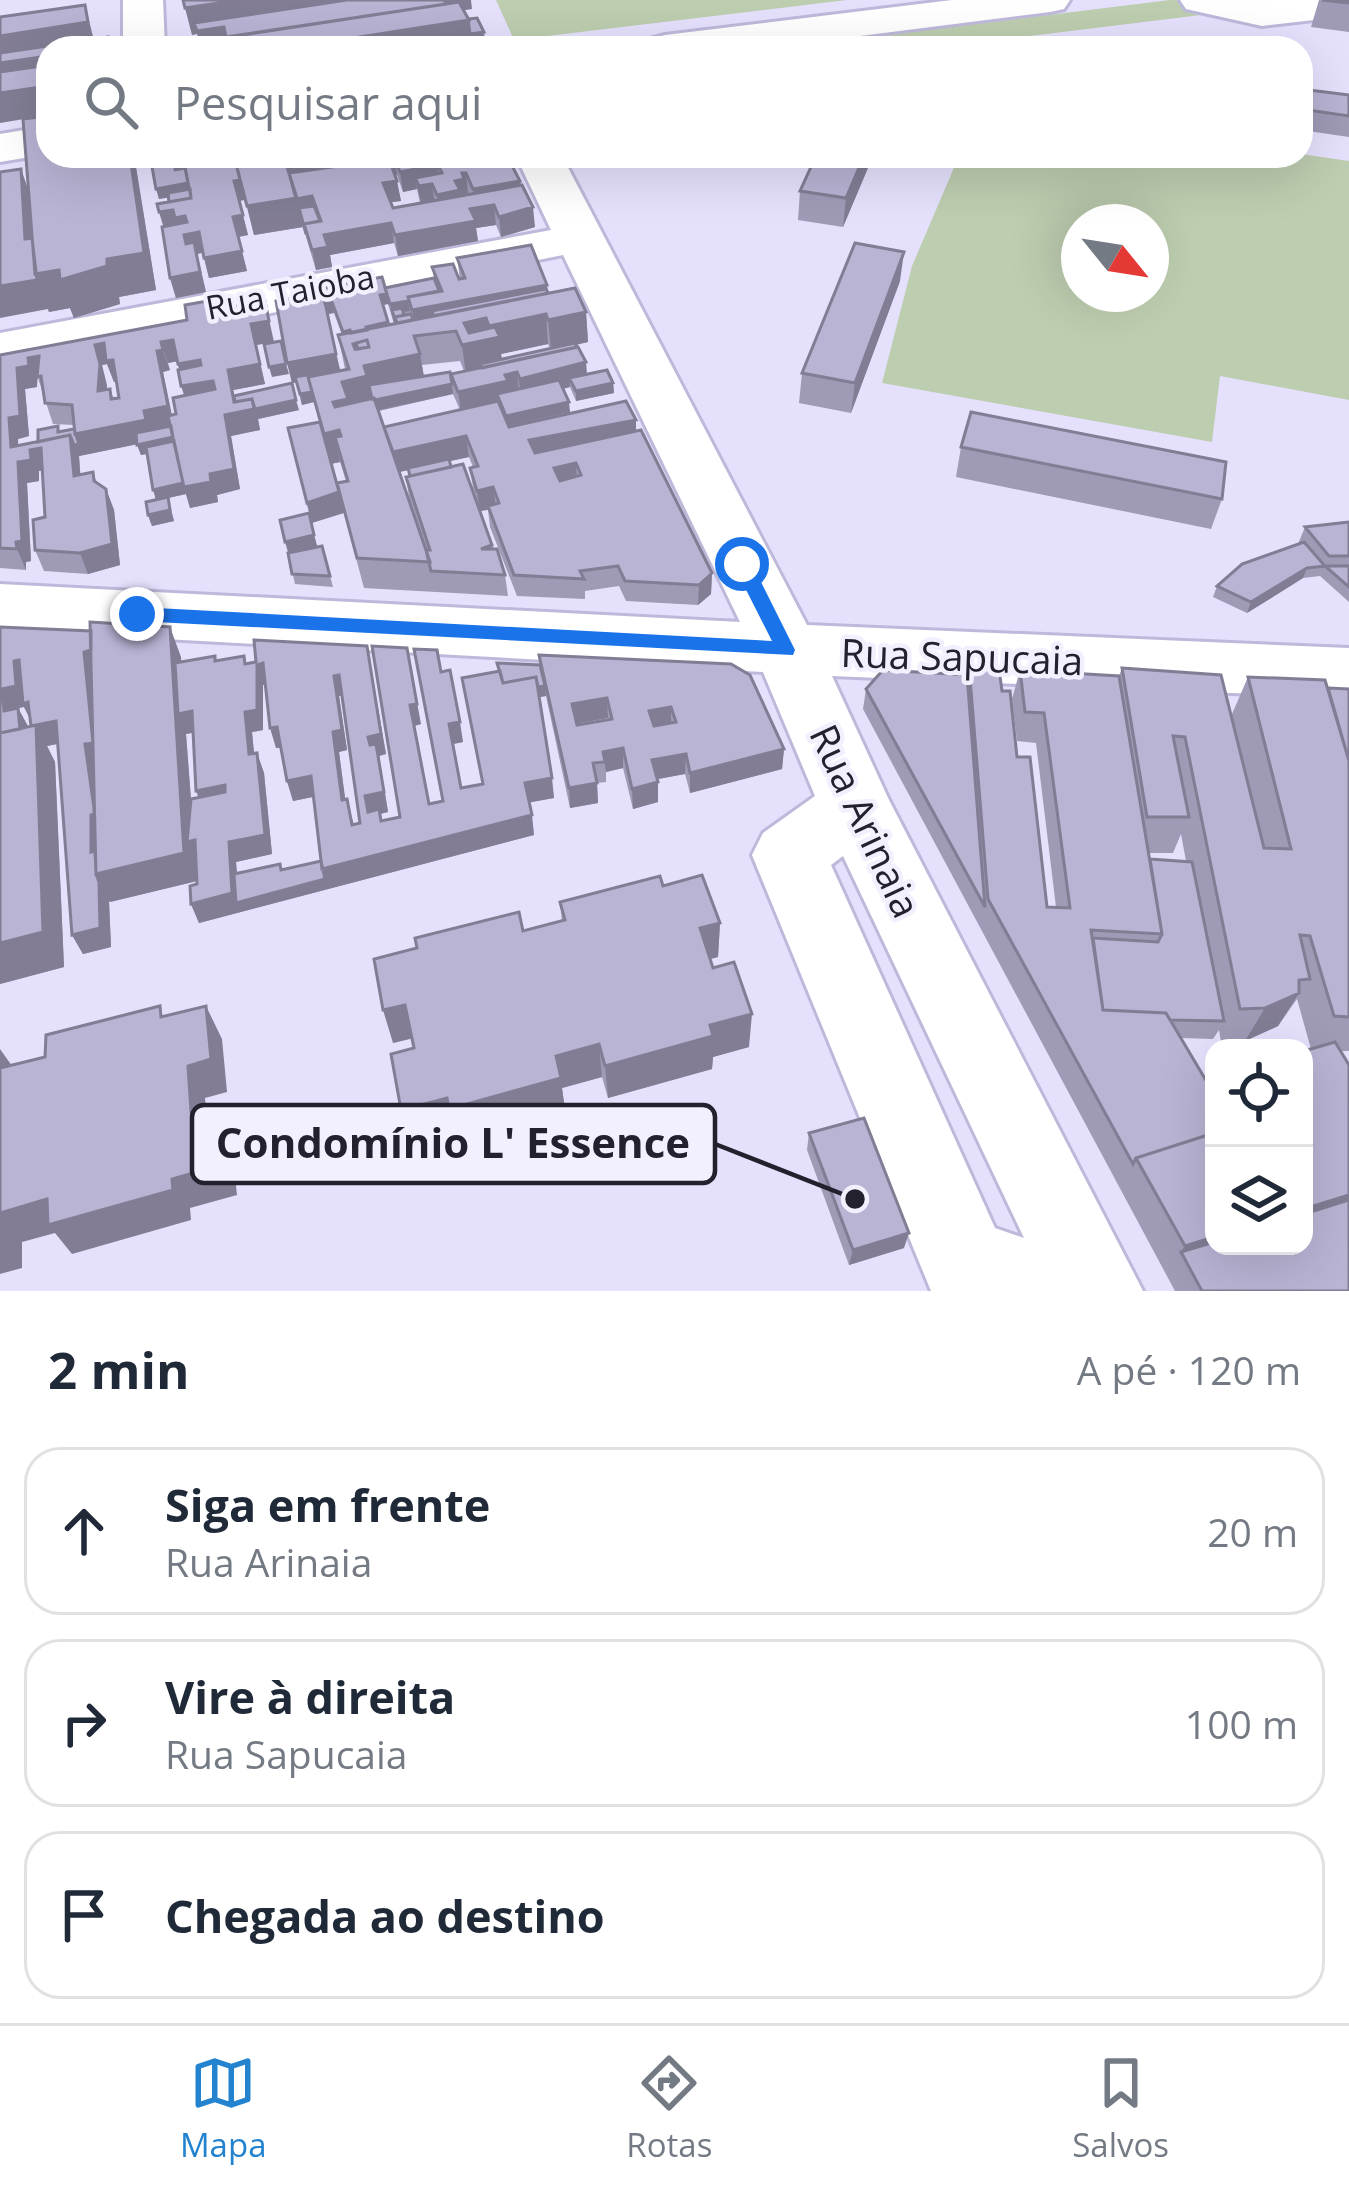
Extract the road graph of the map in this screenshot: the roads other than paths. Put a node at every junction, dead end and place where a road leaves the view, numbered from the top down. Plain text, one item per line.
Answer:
1 (142, 0) edge
2 (1050, 0) edge
3 (1200, 0) edge
4 (1349, 4) edge
5 (143, 36) edge
6 (761, 36) edge
7 (36, 142) edge
8 (0, 148) edge
9 (544, 168) edge
10 (581, 238) junction
11 (0, 350) edge
12 (0, 607) edge
13 (786, 650) junction
14 (1349, 673) edge
15 (855, 806) junction
16 (1045, 1291) edge
17 (1097, 1291) edge

1 - 5 street
2 - 6 street
3 - 4 street
7 - 8 street
9 - 10 street, Rua Arinaia
10 - 11 street, Rua Taioba
10 - 13 street, Rua Arinaia
12 - 13 street, Rua Sapucaia
13 - 14 street, Rua Sapucaia
13 - 15 street, Rua Arinaia
15 - 16 street
15 - 17 street, Rua Arinaia

